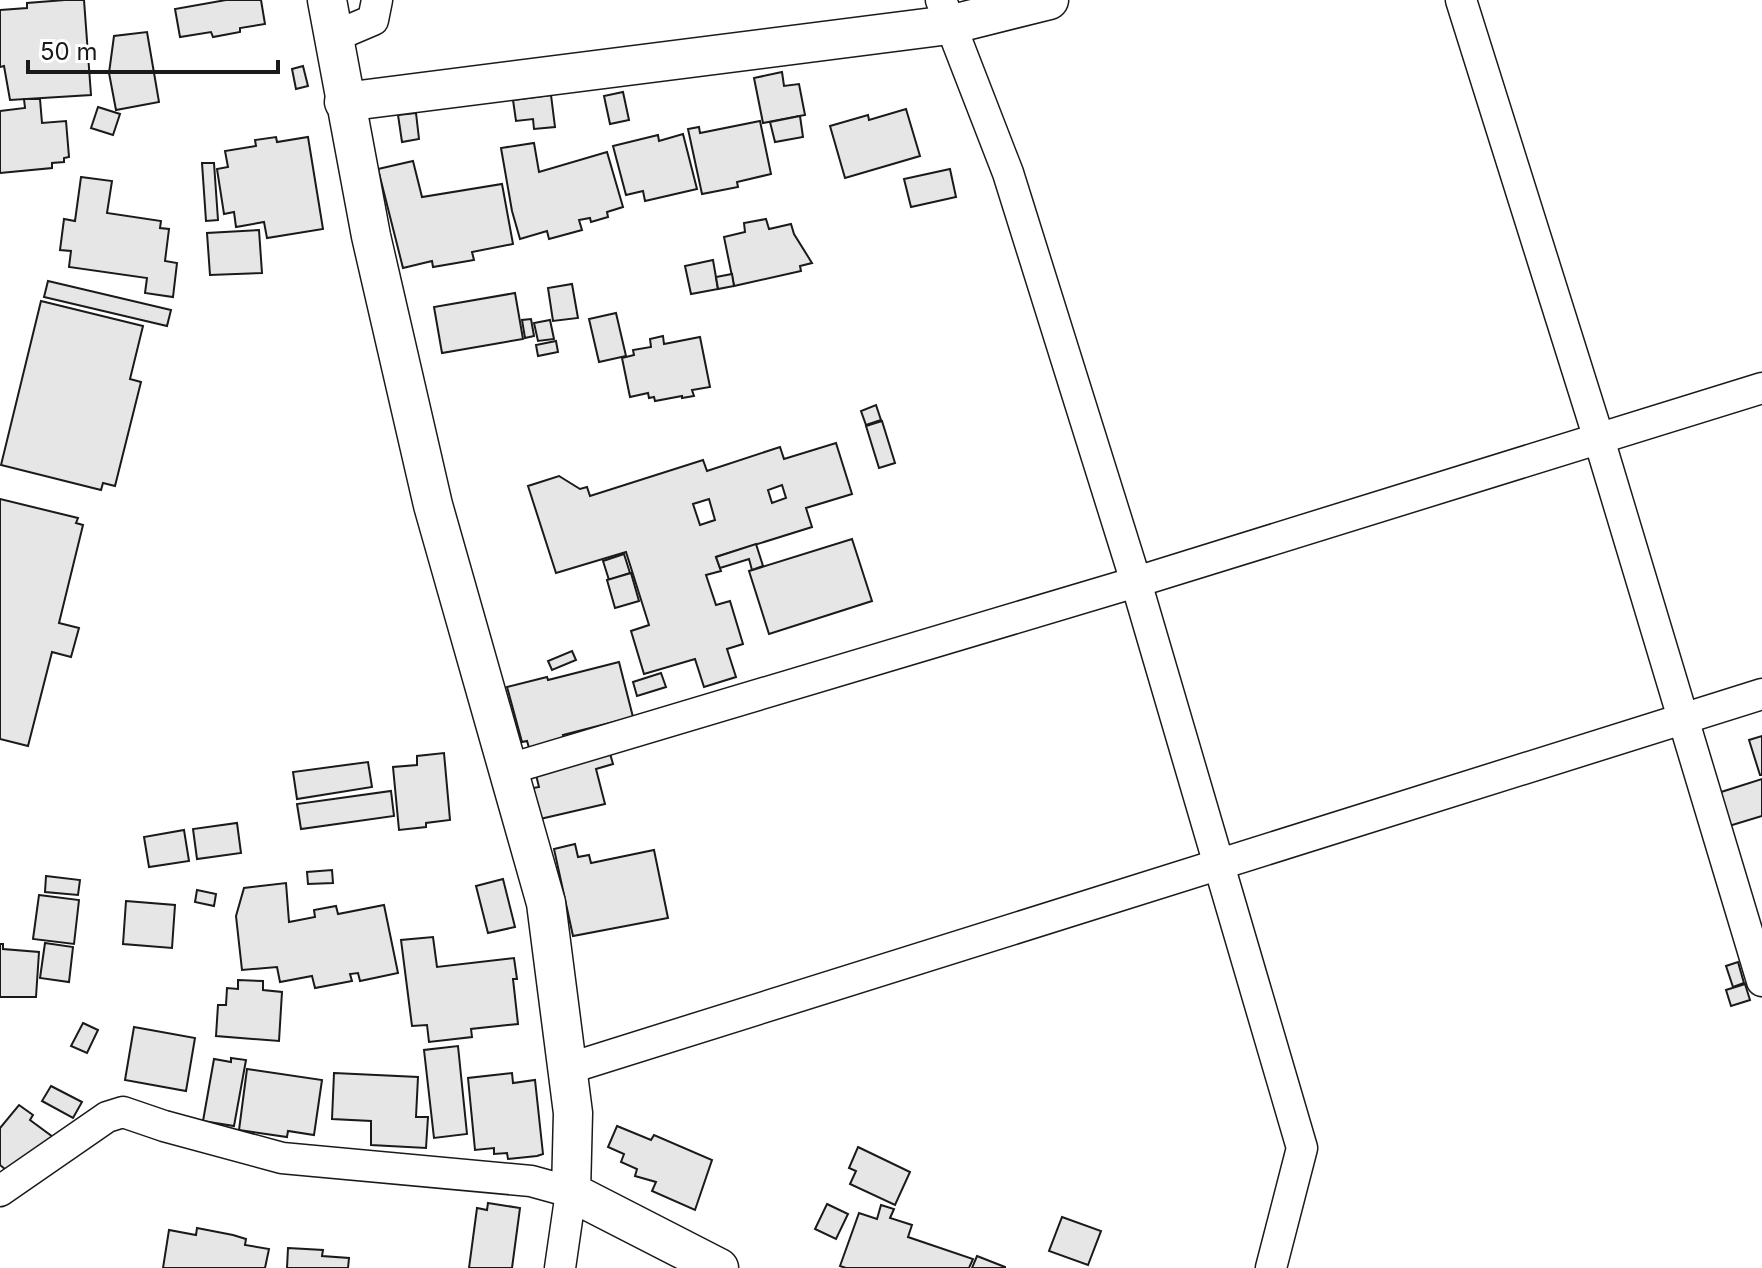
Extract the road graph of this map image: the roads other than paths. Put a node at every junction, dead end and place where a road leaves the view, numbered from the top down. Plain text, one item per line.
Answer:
1 (377, 0) edge
2 (1049, 0) edge
3 (1461, 0) edge
4 (945, 12) edge
5 (330, 18) edge
6 (344, 102) junction
7 (1762, 388) edge
8 (1599, 439) junction
9 (1136, 582) junction
10 (1762, 694) edge
11 (1681, 717) junction
12 (506, 770) junction
13 (1217, 863) junction
14 (1762, 981) edge
15 (567, 1069) junction
16 (0, 1191) edge
17 (571, 1192) junction
18 (560, 1268) edge
19 (719, 1268) edge
20 (1271, 1268) edge

1 - 5 street
2 - 4 street
3 - 8 street
4 - 6 street
4 - 9 street
5 - 6 street
6 - 12 street
7 - 8 street
8 - 9 street
8 - 11 street
9 - 12 street
9 - 13 street
10 - 11 street
11 - 13 street
11 - 14 street
12 - 15 street
13 - 15 street
13 - 20 street
15 - 17 street
16 - 17 street
17 - 18 street
17 - 19 street

